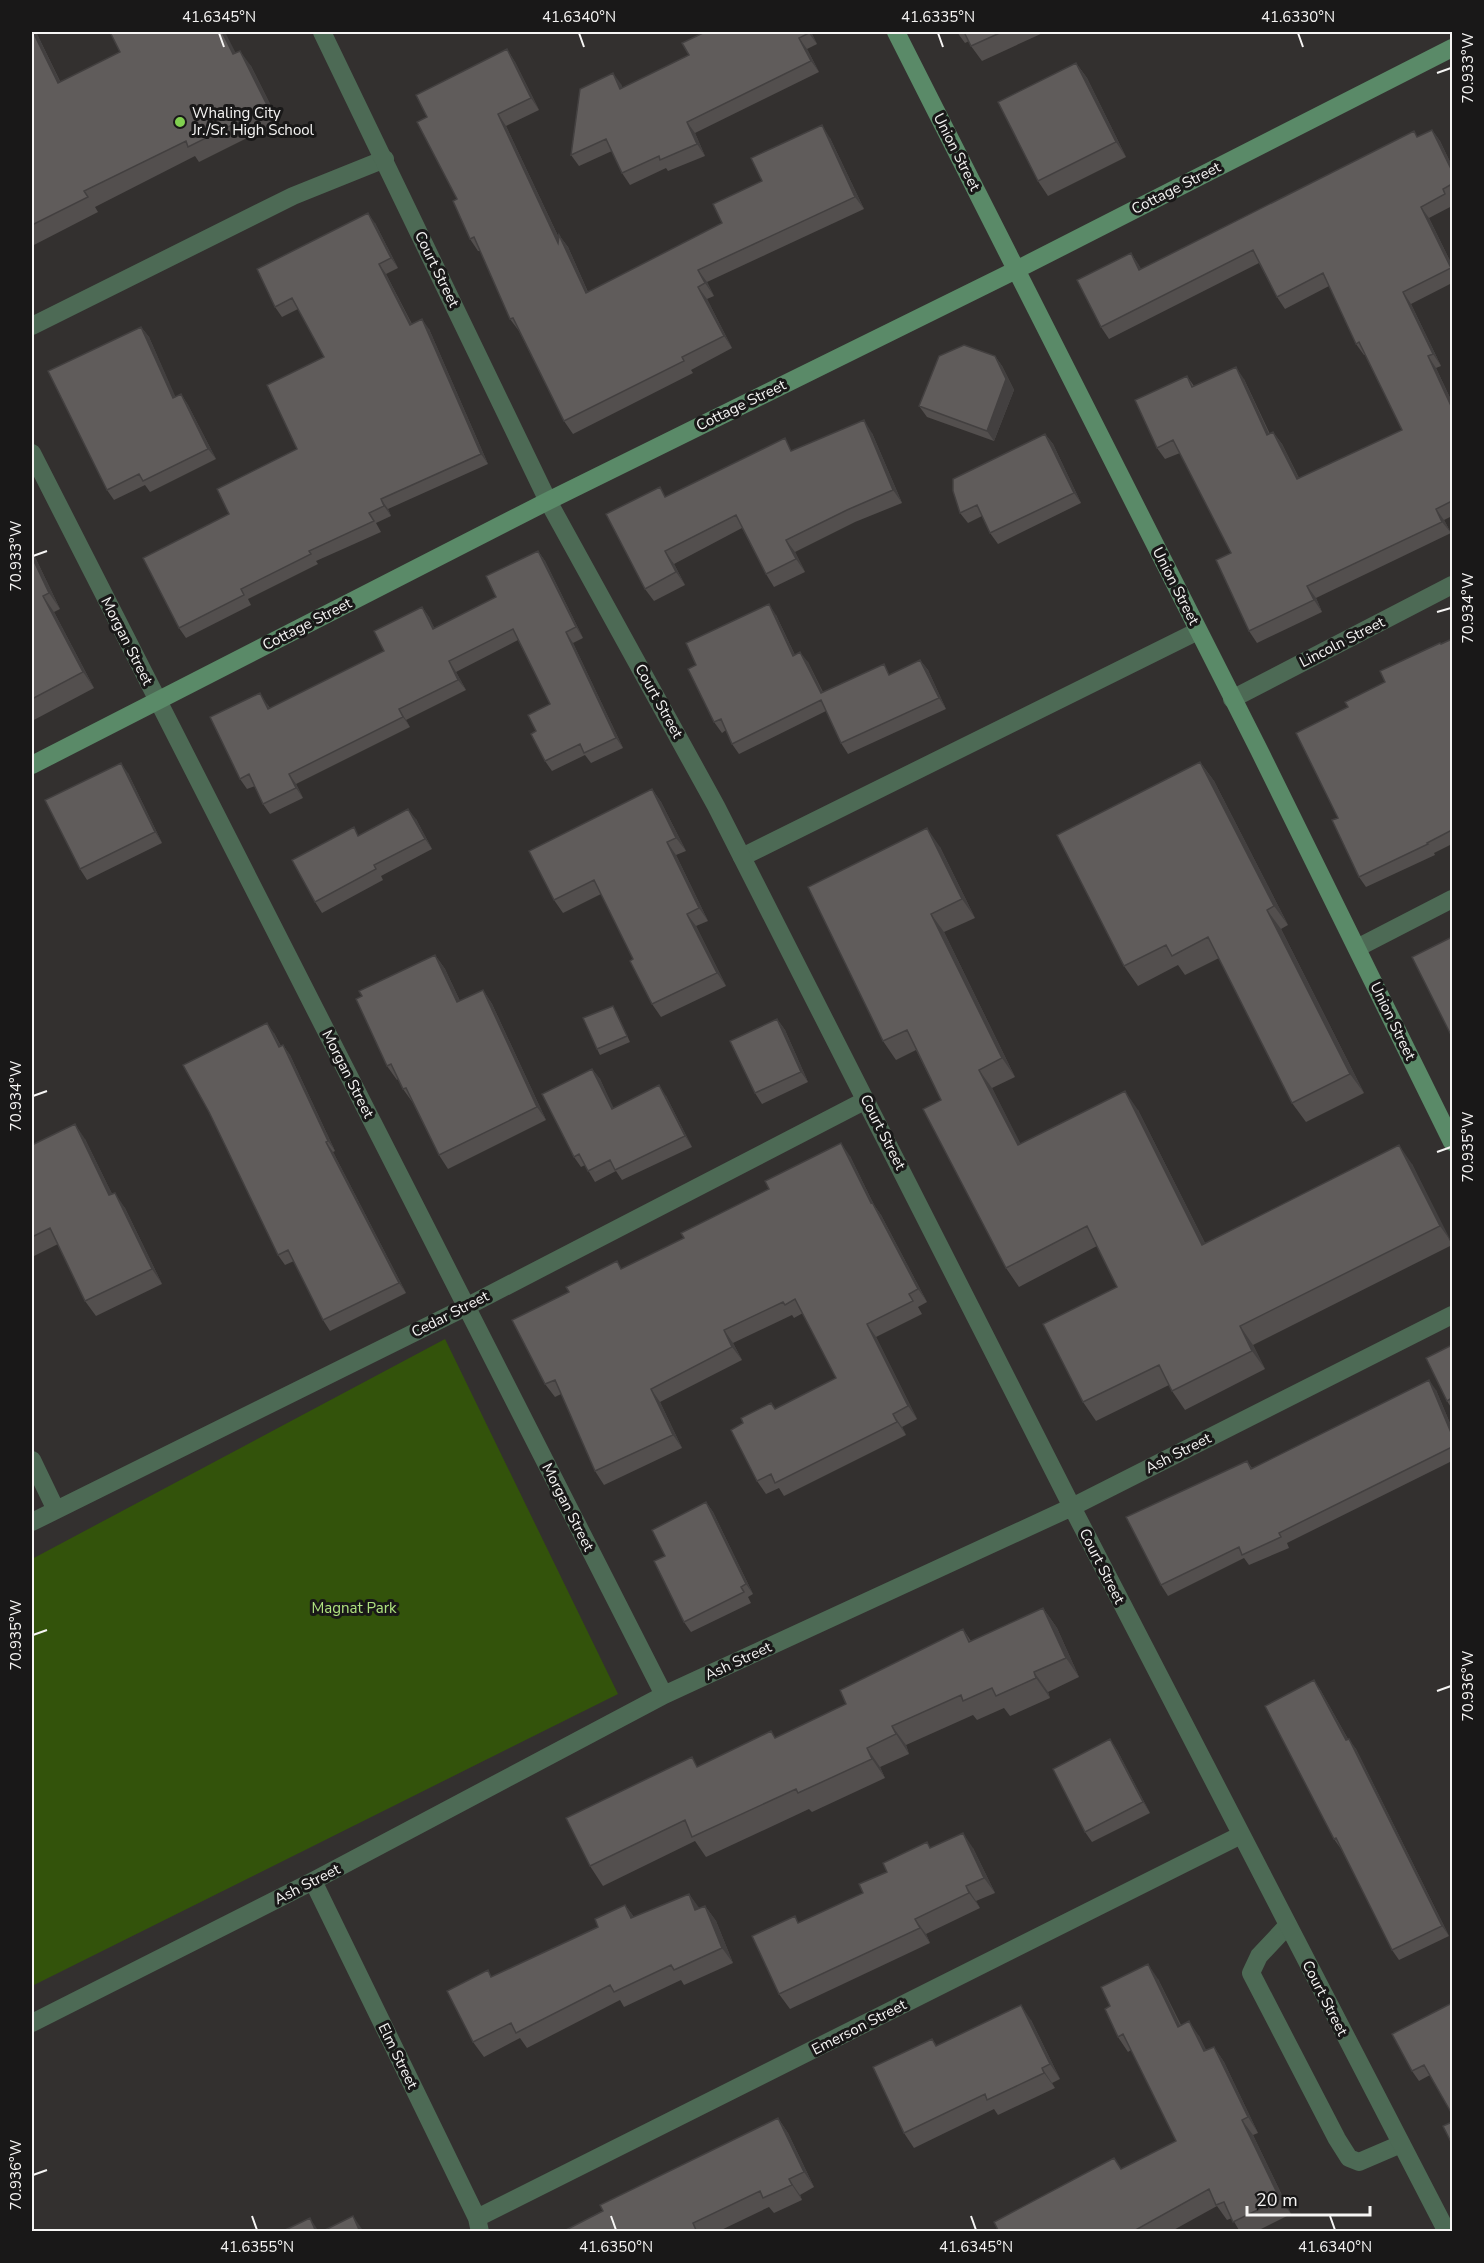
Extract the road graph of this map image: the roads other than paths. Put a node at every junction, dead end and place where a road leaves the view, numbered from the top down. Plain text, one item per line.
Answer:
1 (322, 32) edge
2 (896, 32) edge
3 (1452, 48) edge
4 (385, 159) junction
5 (1016, 270) junction
6 (32, 326) edge
7 (32, 453) edge
8 (549, 501) junction
9 (1452, 585) edge
10 (1198, 631) junction
11 (1232, 699) junction
12 (158, 700) junction
13 (32, 765) edge
14 (742, 857) junction
15 (1452, 899) edge
16 (1357, 948) junction
17 (866, 1100) junction
18 (1452, 1142) edge
19 (466, 1307) junction
20 (1452, 1315) edge
21 (32, 1460) edge
22 (1072, 1507) junction
23 (56, 1510) junction
24 (32, 1522) edge
25 (664, 1695) junction
26 (1241, 1835) junction
27 (313, 1881) junction
28 (1288, 1925) junction
29 (32, 2023) edge
30 (1401, 2144) junction
31 (479, 2225) edge
32 (1447, 2232) edge

1 - 4 street, Court Street
2 - 5 main road, Union Street
3 - 5 main road, Cottage Street
4 - 6 street
4 - 8 street, Court Street
5 - 8 main road, Cottage Street
5 - 10 main road, Union Street
7 - 12 street, Morgan Street
8 - 12 main road, Cottage Street
8 - 14 street, Court Street
9 - 11 street, Lincoln Street
10 - 11 main road, Union Street
10 - 14 street
11 - 16 main road, Union Street
12 - 13 main road, Cottage Street
12 - 19 street, Morgan Street
14 - 17 street, Court Street
15 - 16 street
16 - 18 main road, Union Street
17 - 19 street, Cedar Street
17 - 22 street, Court Street
19 - 23 street, Cedar Street
19 - 25 street, Morgan Street
20 - 22 street, Ash Street
21 - 23 street
22 - 25 street, Ash Street
22 - 26 street, Court Street
23 - 24 street, Cedar Street
25 - 27 street, Ash Street
26 - 28 street, Court Street
26 - 31 street, Emerson Street
27 - 29 street, Ash Street
27 - 31 street, Elm Street
28 - 30 street, Court Street
28 - 30 street
30 - 32 street, Court Street

